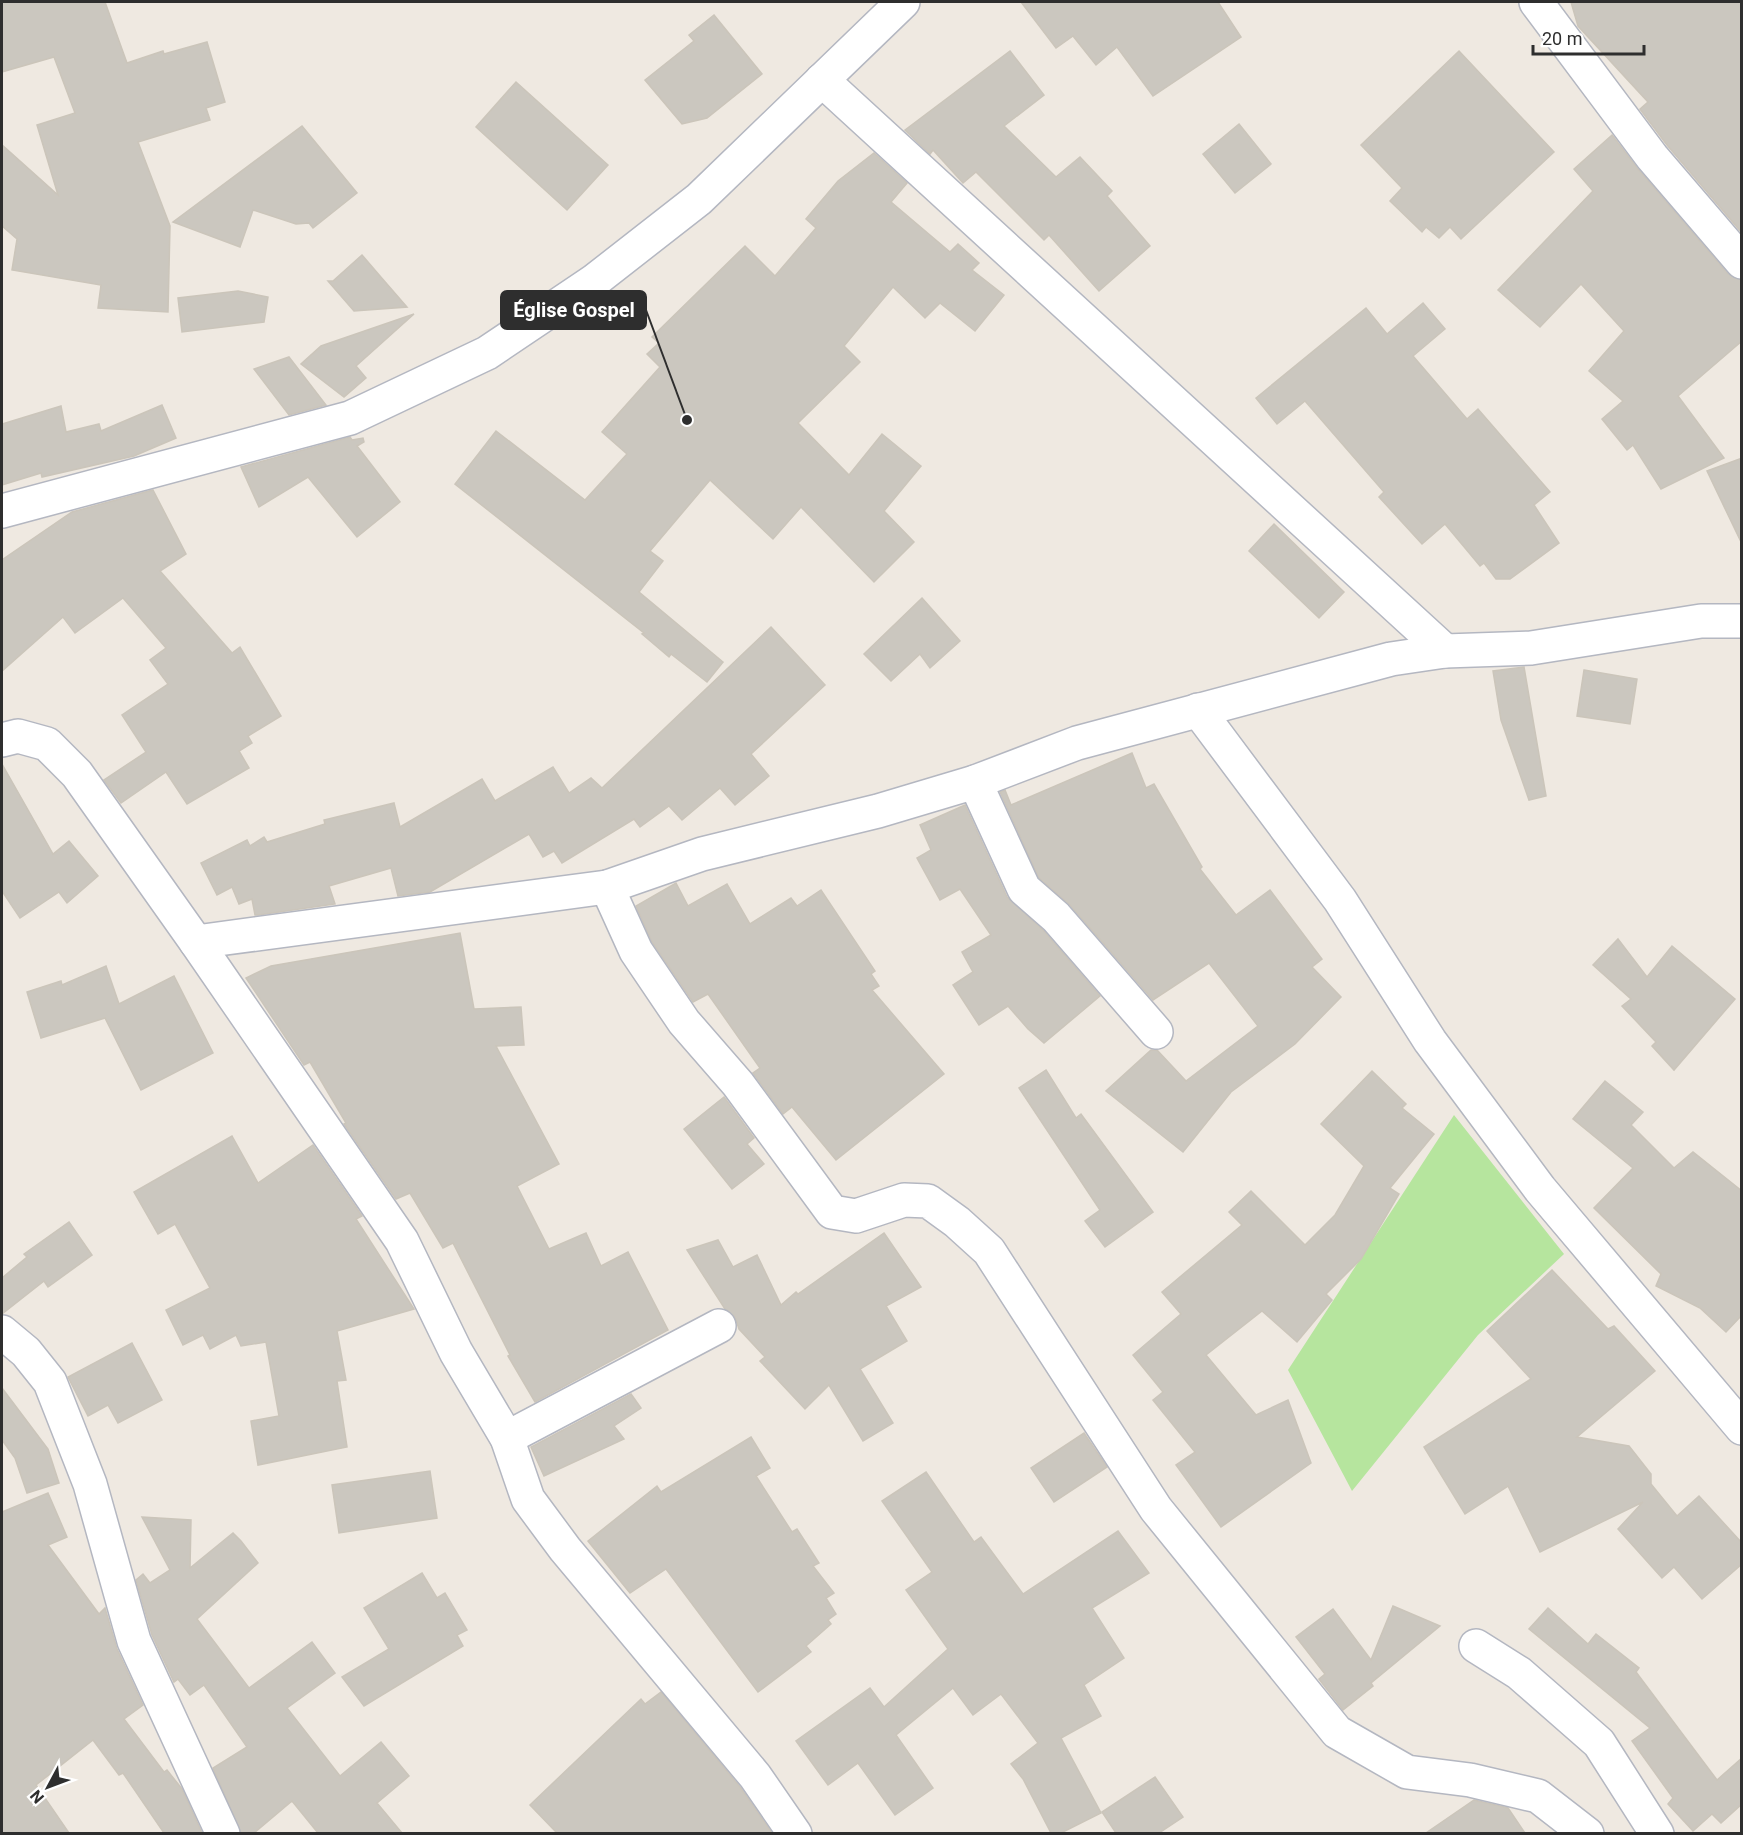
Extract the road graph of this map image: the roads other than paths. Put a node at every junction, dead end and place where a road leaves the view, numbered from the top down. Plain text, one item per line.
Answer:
1 (903, 2) edge
2 (1536, 2) edge
3 (822, 80) junction
4 (1742, 262) edge
5 (2, 512) edge
6 (1742, 621) edge
7 (1445, 651) junction
8 (1198, 710) junction
9 (2, 740) edge
10 (975, 782) junction
11 (607, 887) junction
12 (196, 942) junction
13 (1156, 1032) dead end
14 (719, 1326) dead end
15 (2, 1332) edge
16 (1742, 1428) edge
17 (507, 1438) junction
18 (1476, 1646) dead end
19 (223, 1833) edge
20 (795, 1833) edge
21 (1587, 1833) edge
22 (1657, 1833) edge

1 - 3 street
2 - 4 street
3 - 5 street
3 - 7 street
6 - 7 street
7 - 8 street
8 - 10 street
8 - 16 street
9 - 12 street
10 - 11 street
10 - 13 street
11 - 12 street
11 - 21 street
12 - 17 street
14 - 17 street
15 - 19 street
17 - 20 street
18 - 22 street

